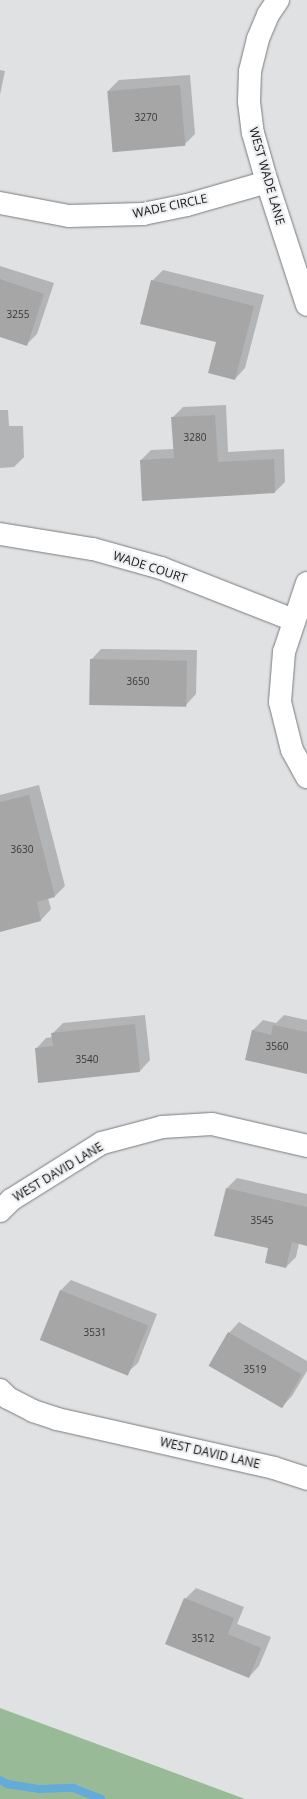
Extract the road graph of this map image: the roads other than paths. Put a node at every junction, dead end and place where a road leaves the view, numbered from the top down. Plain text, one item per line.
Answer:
1 (278, 0) edge
2 (267, 182) junction
3 (0, 203) edge
4 (307, 305) edge
5 (0, 534) edge
6 (307, 583) edge
7 (294, 620) junction
8 (307, 777) edge
9 (307, 1146) edge
10 (0, 1211) edge
11 (0, 1390) edge
12 (307, 1479) edge

1 - 2 street, WEST WADE LANE
2 - 3 street, WADE CIRCLE
2 - 4 street, WEST WADE LANE
5 - 7 street, WADE COURT
6 - 7 street
7 - 8 street
9 - 10 street, WEST DAVID LANE
11 - 12 street, WEST DAVID LANE

